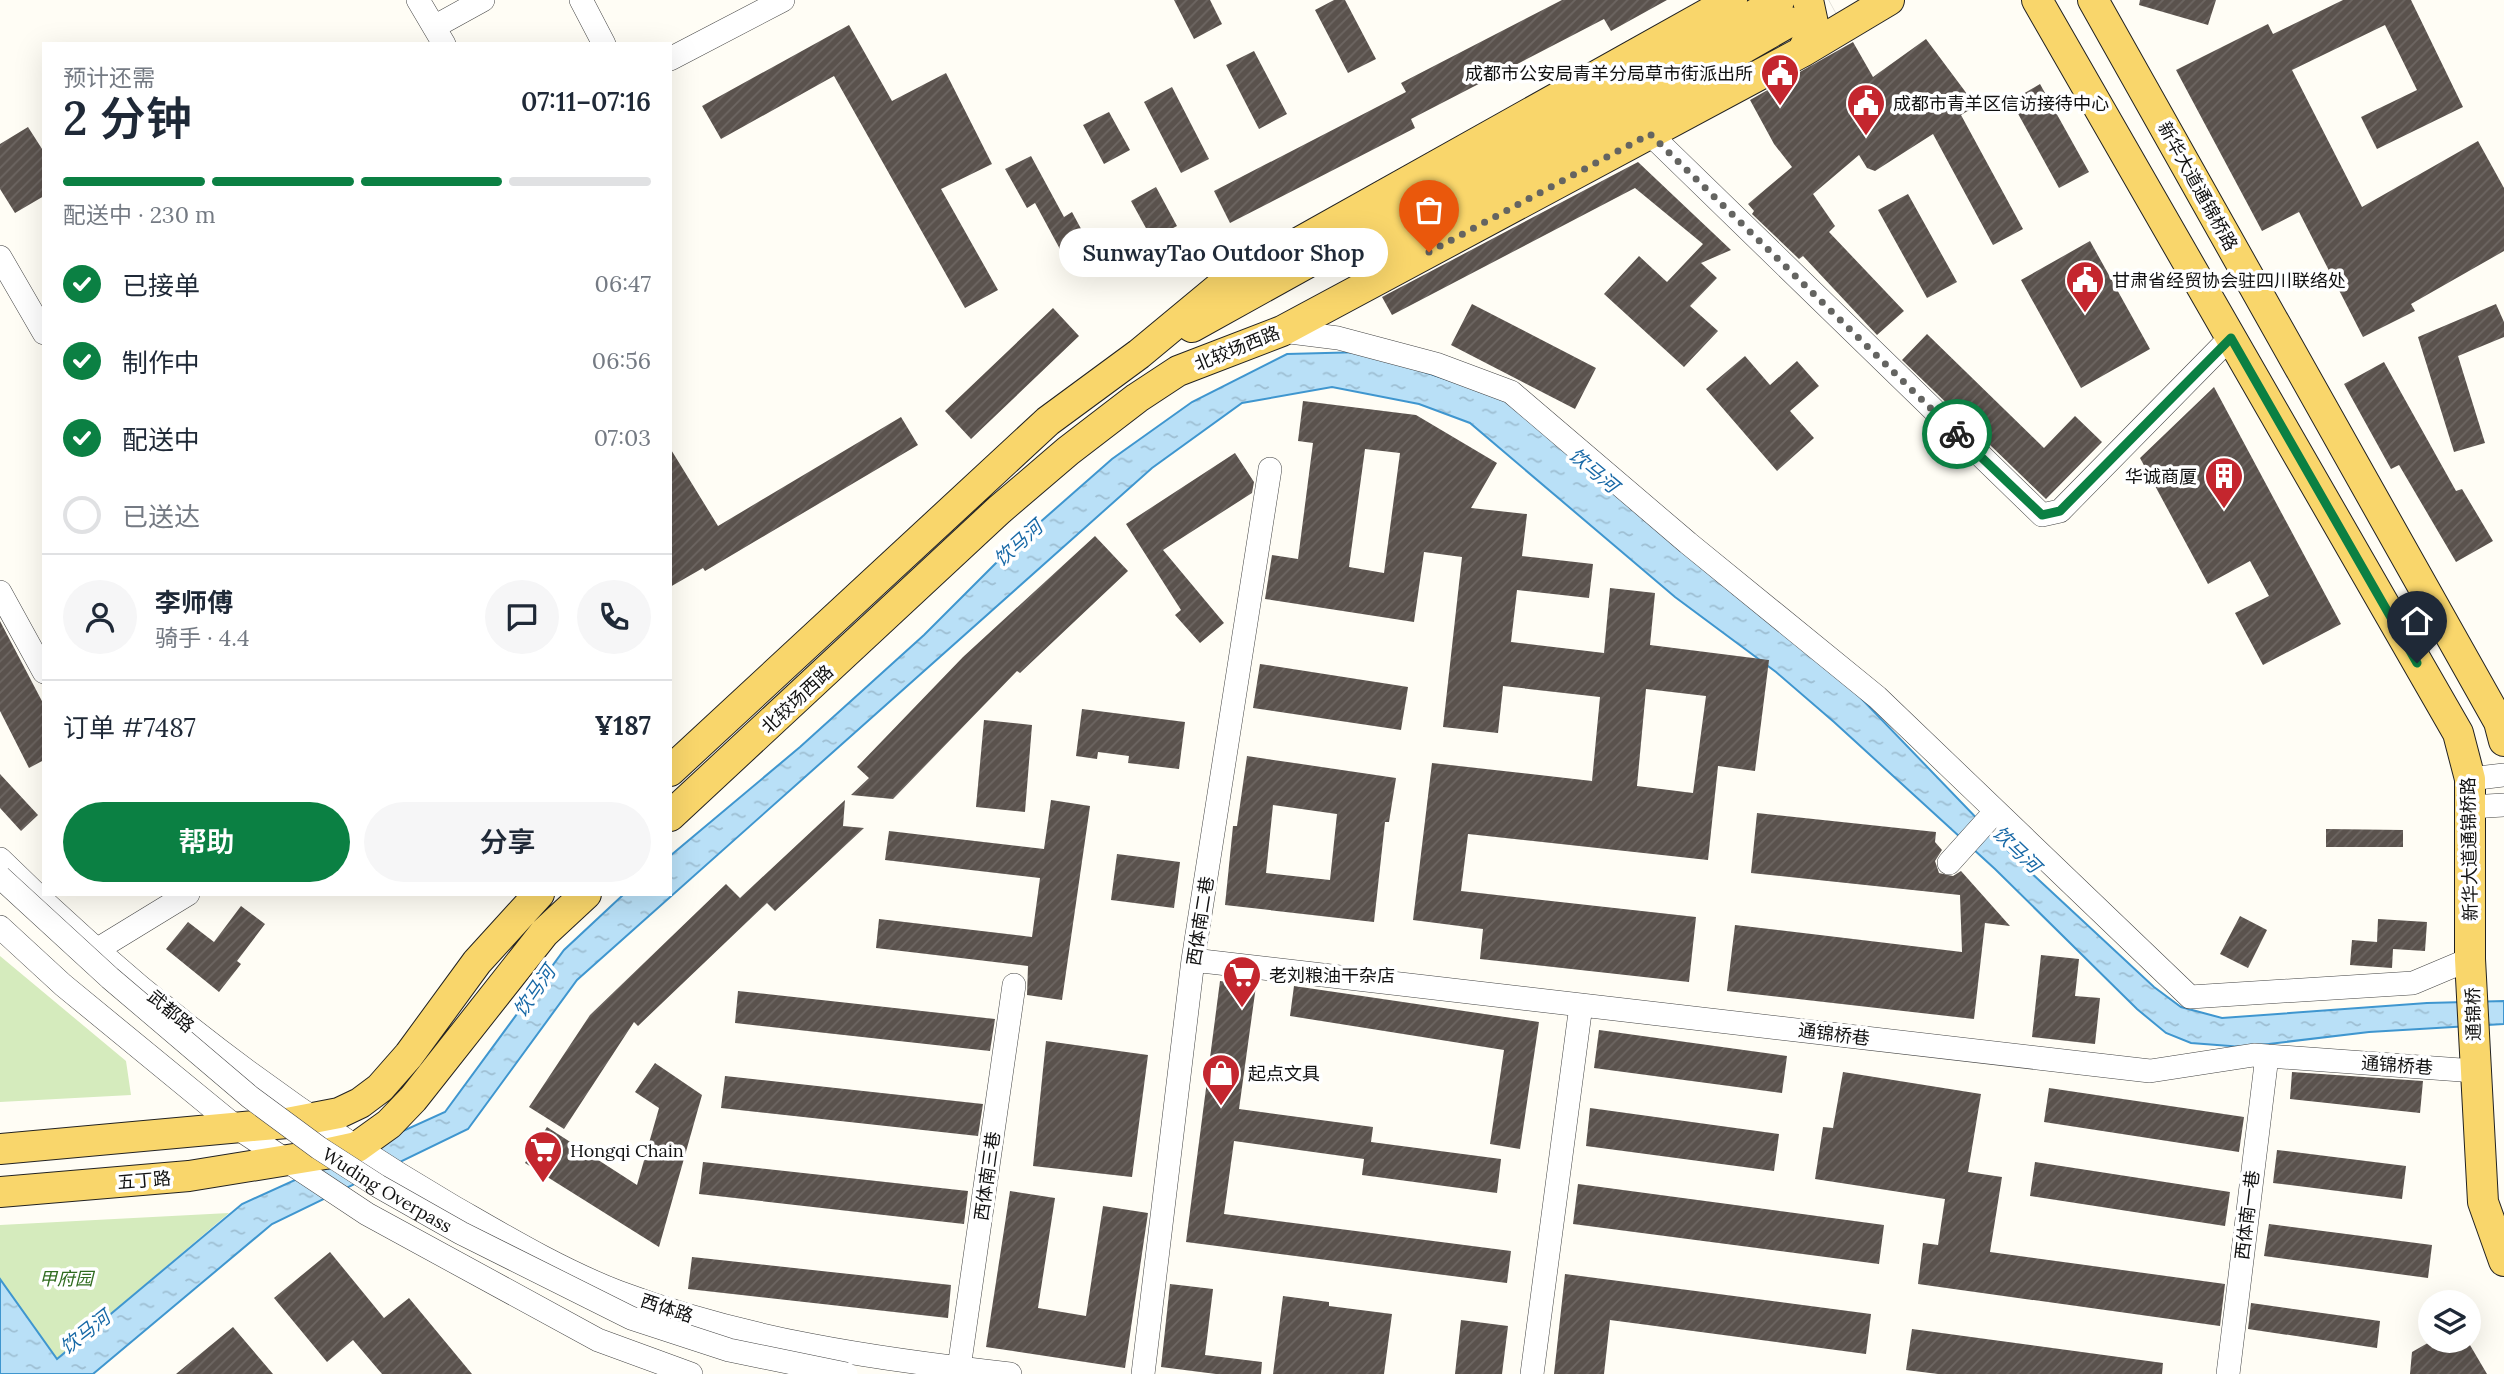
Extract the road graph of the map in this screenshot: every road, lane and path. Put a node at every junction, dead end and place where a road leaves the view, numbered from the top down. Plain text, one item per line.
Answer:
1 (418, 0) edge
2 (483, 0) edge
3 (581, 0) edge
4 (783, 0) edge
5 (1732, 0) edge
6 (1808, 0) edge
7 (1889, 0) edge
8 (2037, 0) edge
9 (2094, 0) edge
10 (1784, 12) edge
11 (439, 35) edge
12 (603, 42) edge
13 (1802, 52) junction
14 (672, 58) edge
15 (1650, 134) junction
16 (0, 257) edge
17 (42, 330) edge
18 (1282, 331) junction
19 (2231, 338) junction
20 (1139, 354) junction
21 (1178, 371) junction
22 (1270, 469) dead end
23 (0, 592) edge
24 (42, 668) edge
25 (2504, 741) edge
26 (672, 769) edge
27 (2504, 775) edge
28 (2470, 793) junction
29 (2504, 805) edge
30 (1994, 813) junction
31 (672, 814) edge
32 (1953, 857) dead end
33 (0, 859) edge
34 (0, 877) edge
35 (537, 896) edge
36 (584, 896) edge
37 (175, 897) edge
38 (0, 927) edge
39 (99, 949) junction
40 (1194, 960) junction
41 (2471, 965) junction
42 (1014, 985) dead end
43 (1581, 1004) junction
44 (2267, 1055) junction
45 (2474, 1065) junction
46 (314, 1120) junction
47 (236, 1127) junction
48 (356, 1147) junction
49 (0, 1149) edge
50 (288, 1161) junction
51 (0, 1192) edge
52 (2504, 1261) edge
53 (674, 1311) junction
54 (959, 1368) junction
55 (665, 1369) edge
56 (691, 1374) edge
57 (846, 1374) edge
58 (1010, 1374) edge
59 (1143, 1374) edge
60 (1532, 1374) edge
61 (2228, 1374) edge

1 - 11 street
2 - 11 street
3 - 12 street
4 - 14 street
5 - 20 main road, 北较场西路
6 - 13 main road
7 - 13 main road, 北较场西路
8 - 19 main road, 新华大道通锦桥路
9 - 25 main road, 新华大道通锦桥路
10 - 20 main road
10 - 21 main road
13 - 15 main road, 北较场西路
15 - 18 main road, 北较场西路
15 - 19 street
16 - 17 street
18 - 21 main road, 北较场西路
18 - 30 street
19 - 28 main road, 新华大道通锦桥路
20 - 26 main road, 北较场西路
21 - 31 main road, 北较场西路
22 - 40 street, 西体南二巷
23 - 24 street
27 - 28 street
28 - 29 street
28 - 41 main road, 新华大道通锦桥路
30 - 32 street
30 - 41 street
33 - 39 street, 武都路
34 - 57 street, Wuding Overpass, bridge
35 - 46 main road
36 - 48 main road
37 - 39 street
38 - 47 street
39 - 46 street, 武都路
40 - 43 street, 通锦桥巷
40 - 59 street, 西体南二巷
41 - 45 main road, 通锦桥
42 - 54 street, 西体南三巷
43 - 44 street, 通锦桥巷
43 - 60 street
44 - 45 street, 通锦桥巷
44 - 61 street, 西体南一巷
45 - 52 main road
46 - 47 main road
46 - 48 street, 武都路
47 - 49 main road
47 - 50 street
48 - 50 main road
48 - 53 street, 西体路
50 - 51 main road, 五丁路
50 - 55 street
53 - 54 street, 西体路
53 - 55 street
54 - 58 street, 西体路
55 - 56 street

